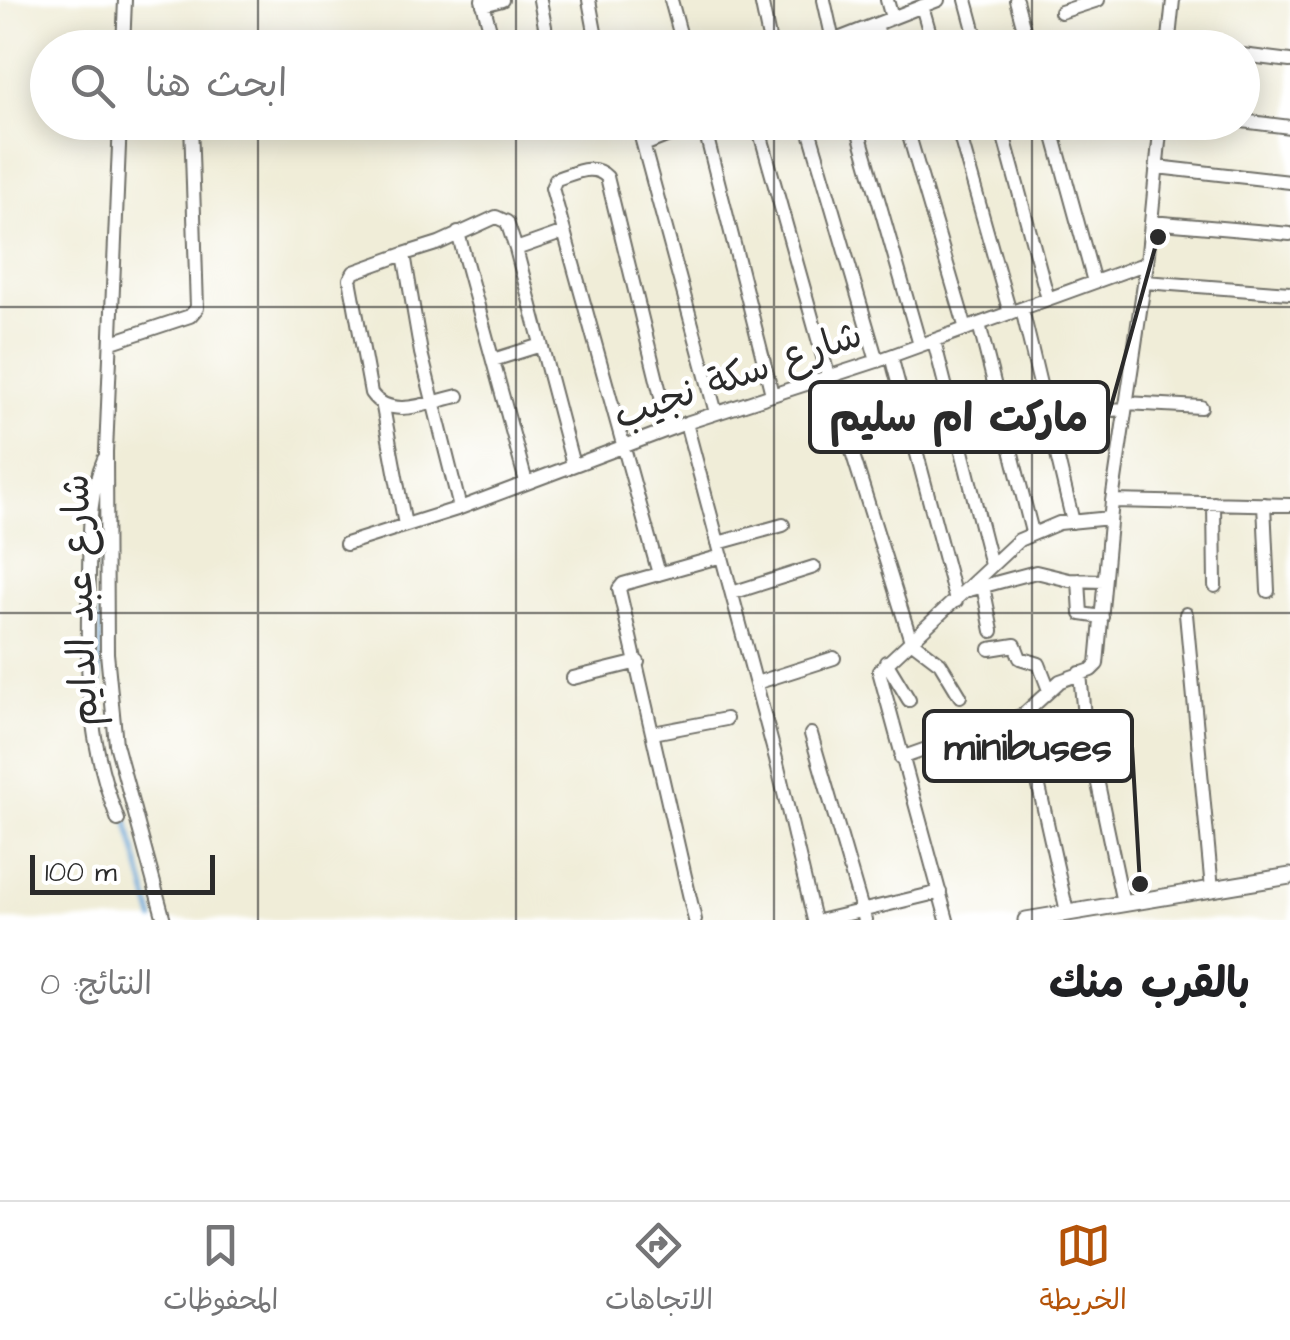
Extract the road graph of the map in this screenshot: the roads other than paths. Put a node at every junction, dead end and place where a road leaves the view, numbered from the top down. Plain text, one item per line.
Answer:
1 (124, 0) edge
2 (502, 0) edge
3 (540, 0) edge
4 (589, 0) edge
5 (672, 0) edge
6 (761, 0) edge
7 (824, 0) edge
8 (888, 0) edge
9 (938, 0) edge
10 (966, 0) edge
11 (1016, 0) edge
12 (1098, 0) edge
13 (1173, 0) edge
14 (483, 2) edge
15 (922, 6) junction
16 (1061, 12) dead end
17 (892, 18) junction
18 (876, 24) junction
19 (123, 30) edge
20 (490, 30) edge
21 (546, 30) edge
22 (595, 30) edge
23 (680, 30) edge
24 (767, 30) edge
25 (831, 30) edge
26 (863, 30) edge
27 (878, 30) edge
28 (929, 30) edge
29 (974, 30) edge
30 (1024, 30) edge
31 (1172, 30) edge
32 (1260, 58) edge
33 (1290, 61) edge
34 (1260, 123) edge
35 (1290, 127) edge
36 (119, 140) edge
37 (192, 140) edge
38 (643, 140) edge
39 (657, 140) edge
40 (707, 140) edge
41 (762, 140) edge
42 (812, 140) edge
43 (862, 140) edge
44 (911, 140) edge
45 (962, 140) edge
46 (1005, 140) edge
47 (1055, 140) edge
48 (1159, 140) edge
49 (644, 145) junction
50 (1157, 166) junction
51 (1290, 182) edge
52 (1151, 222) junction
53 (564, 232) junction
54 (458, 233) junction
55 (1290, 234) edge
56 (516, 249) junction
57 (404, 254) junction
58 (1147, 263) junction
59 (1094, 282) junction
60 (1145, 282) junction
61 (1290, 293) edge
62 (1048, 299) junction
63 (1016, 311) junction
64 (972, 327) junction
65 (112, 342) junction
66 (927, 343) junction
67 (541, 345) junction
68 (891, 356) junction
69 (493, 360) junction
70 (877, 361) junction
71 (829, 378) junction
72 (772, 394) junction
73 (458, 396) dead end
74 (432, 402) junction
75 (383, 406) junction
76 (1125, 406) junction
77 (1201, 408) dead end
78 (716, 413) junction
79 (1048, 414) junction
80 (686, 423) junction
81 (669, 429) junction
82 (625, 445) junction
83 (106, 452) junction
84 (573, 465) junction
85 (526, 482) junction
86 (1112, 501) junction
87 (1214, 503) junction
88 (1264, 504) junction
89 (1290, 504) edge
90 (460, 508) junction
91 (1110, 518) junction
92 (1074, 522) junction
93 (405, 525) junction
94 (783, 526) dead end
95 (1032, 532) junction
96 (346, 544) dead end
97 (720, 550) junction
98 (992, 564) junction
99 (814, 567) dead end
100 (659, 574) junction
101 (1079, 580) junction
102 (1104, 581) junction
103 (983, 586) junction
104 (1215, 586) dead end
105 (1268, 591) dead end
106 (732, 593) junction
107 (961, 596) junction
108 (1186, 614) dead end
109 (1102, 616) junction
110 (992, 631) dead end
111 (911, 641) junction
112 (990, 649) dead end
113 (834, 658) dead end
114 (638, 662) junction
115 (886, 662) junction
116 (1080, 673) junction
117 (573, 678) dead end
118 (756, 683) junction
119 (1049, 690) junction
120 (960, 696) dead end
121 (908, 700) dead end
122 (1016, 718) junction
123 (726, 719) dead end
124 (114, 729) junction
125 (92, 731) junction
126 (653, 733) junction
127 (811, 734) dead end
128 (902, 758) junction
129 (994, 772) dead end
130 (118, 820) dead end
131 (1290, 876) edge
132 (1212, 889) junction
133 (940, 892) junction
134 (1123, 903) junction
135 (1067, 912) junction
136 (864, 915) edge
137 (164, 920) edge
138 (696, 920) edge
139 (814, 920) edge
140 (823, 920) edge
141 (947, 920) edge
142 (1026, 920) edge

1 - 19 street
2 - 14 street
3 - 21 street
4 - 22 street
5 - 23 street
6 - 24 street
7 - 25 street
8 - 17 street
9 - 15 street
10 - 29 street
11 - 30 street
12 - 16 street
13 - 31 street
14 - 20 street
15 - 17 street
15 - 28 street
17 - 18 street
18 - 26 street
18 - 27 street
32 - 33 street
34 - 35 street
36 - 65 street, شارع عبد الدايم
37 - 65 street
38 - 49 street
39 - 49 street
40 - 72 street
41 - 71 street
42 - 70 street
43 - 66 street
44 - 64 street
45 - 63 street
46 - 62 street
47 - 59 street
48 - 50 street
49 - 78 street
50 - 51 street
50 - 52 street
52 - 55 street
52 - 58 street
53 - 56 street
53 - 81 street
53 - 82 street
54 - 56 street
54 - 57 street
54 - 69 street
56 - 67 street
57 - 74 street
57 - 75 street
58 - 59 street, شارع سكة نجيب
58 - 60 street
59 - 62 street, شارع سكة نجيب
60 - 61 street
60 - 76 street
62 - 63 street, شارع سكة نجيب
63 - 64 street, شارع سكة نجيب
63 - 79 street
64 - 66 street, شارع سكة نجيب
64 - 95 street
65 - 83 street, شارع عبد الدايم
66 - 68 street, شارع سكة نجيب
66 - 98 street
67 - 69 street
67 - 84 street
68 - 70 street, شارع سكة نجيب
68 - 107 street
69 - 85 street
70 - 71 street, شارع سكة نجيب
71 - 72 street, شارع سكة نجيب
71 - 111 street
72 - 78 street, شارع سكة نجيب
73 - 74 street
74 - 75 street
74 - 90 street
75 - 93 street
76 - 77 street
76 - 79 street
76 - 86 street
78 - 80 street, شارع سكة نجيب
79 - 92 street
80 - 81 street, شارع سكة نجيب
80 - 97 street
81 - 82 street, شارع سكة نجيب
82 - 84 street, شارع سكة نجيب
82 - 100 street
83 - 124 street, شارع عبد الدايم
83 - 125 street, شارع عبد الدايم
84 - 85 street, شارع سكة نجيب
85 - 90 street, شارع سكة نجيب
86 - 87 street
86 - 91 street
87 - 88 street
87 - 104 street
88 - 89 street
88 - 105 street
90 - 93 street, شارع سكة نجيب
91 - 92 street
91 - 102 street
92 - 95 street
93 - 96 street, شارع سكة نجيب
94 - 97 street
95 - 98 street
97 - 100 street
97 - 106 street
98 - 107 street
99 - 106 street
100 - 114 street
101 - 102 street
101 - 103 street
101 - 109 street
102 - 109 street
103 - 107 street
103 - 110 street
106 - 118 street
107 - 111 street
108 - 132 street
109 - 116 street
111 - 115 street
111 - 120 street
112 - 119 street
113 - 118 street
114 - 117 street
114 - 126 street
115 - 121 street
115 - 128 street
116 - 119 street
116 - 134 street
118 - 139 street
119 - 122 street
122 - 128 street
122 - 129 street
122 - 135 street
123 - 126 street
124 - 125 street
124 - 137 street, شارع عبد الدايم
125 - 130 street, شارع عبد الدايم
126 - 138 street
127 - 136 street
128 - 133 street
131 - 132 main road
132 - 134 main road
133 - 136 street
133 - 141 street
134 - 135 main road
135 - 142 main road
136 - 140 street

